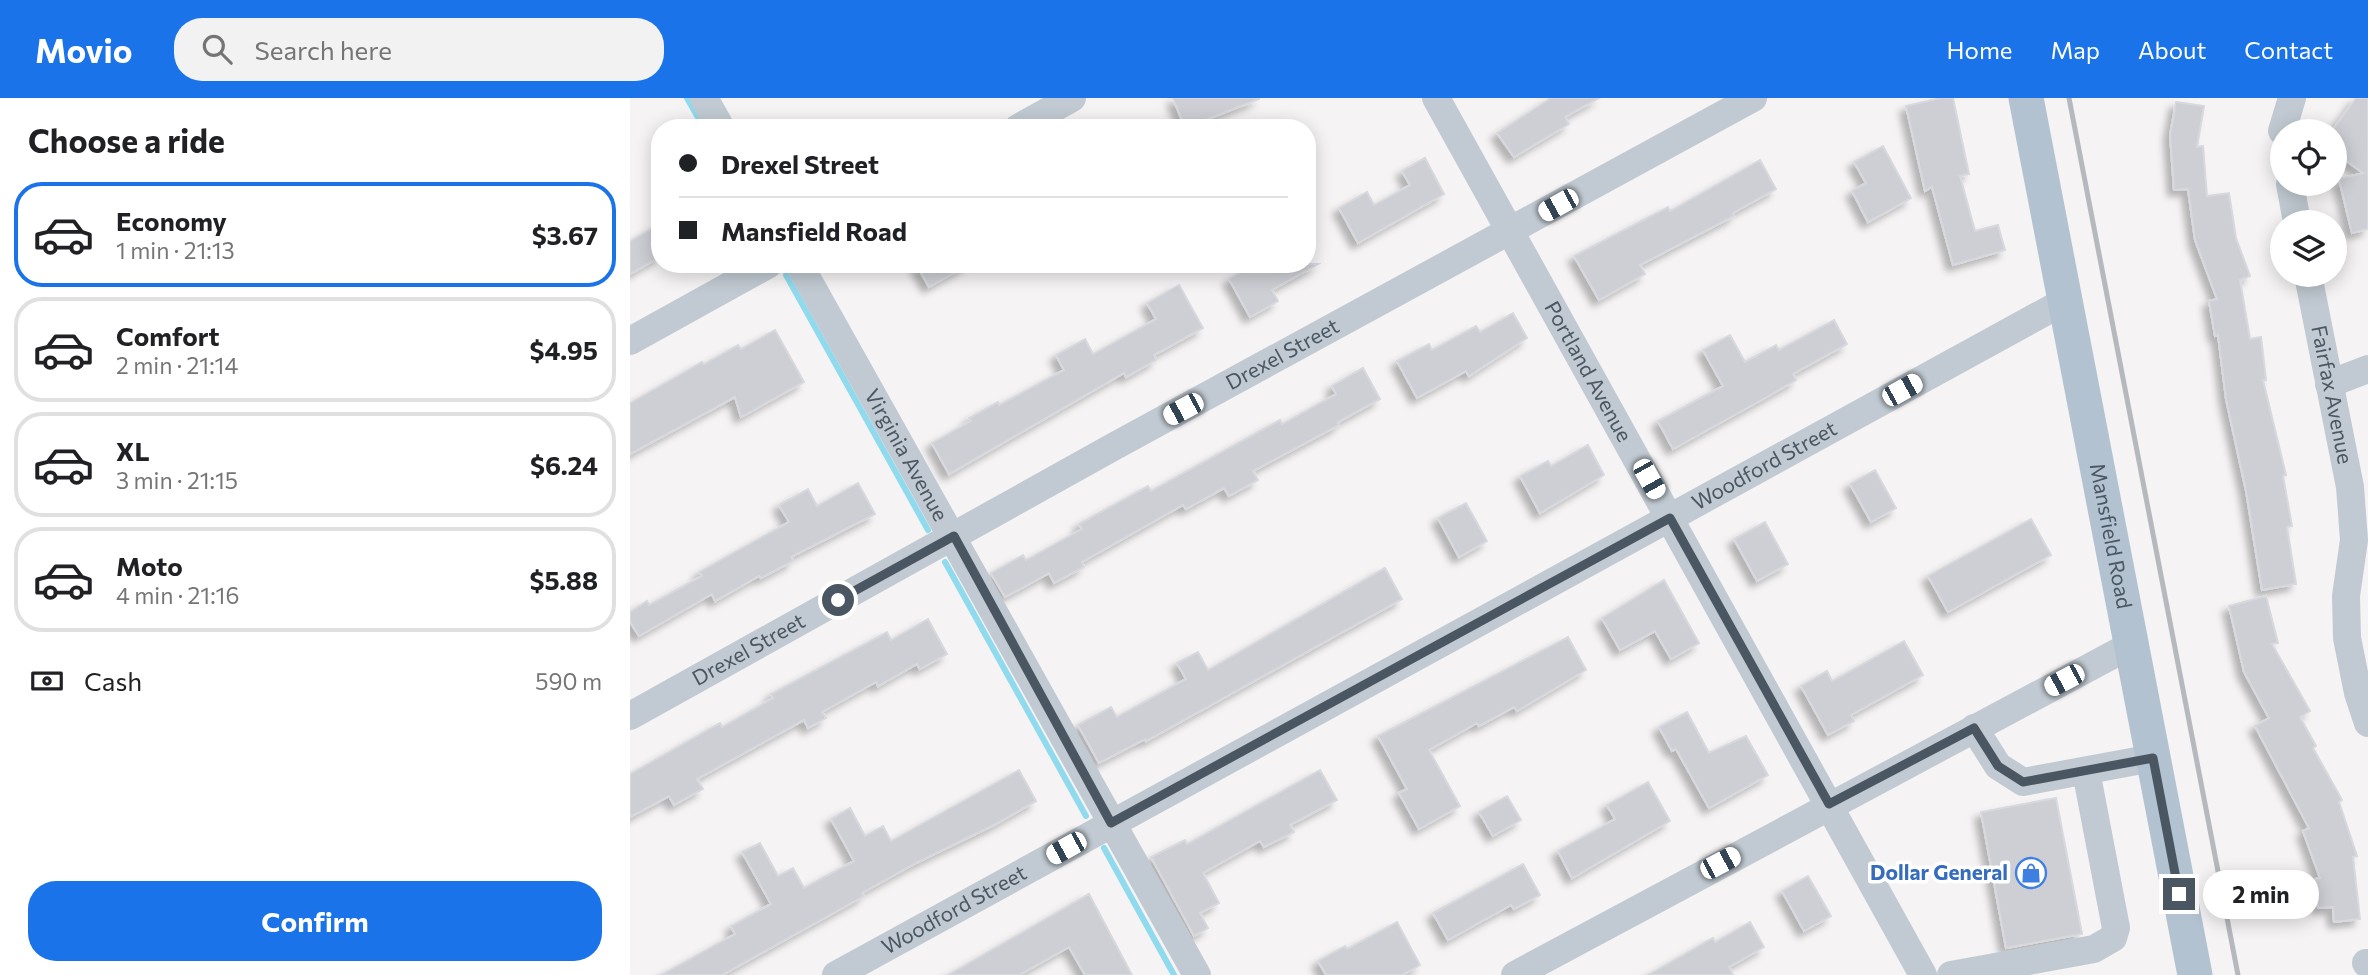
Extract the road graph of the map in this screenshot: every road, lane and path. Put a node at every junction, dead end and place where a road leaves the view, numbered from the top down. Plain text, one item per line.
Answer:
1 (704, 98) edge
2 (1072, 98) edge
3 (1436, 98) edge
4 (1753, 98) edge
5 (2026, 98) edge
6 (2292, 98) edge
7 (716, 119) edge
8 (1034, 119) edge
9 (2286, 119) edge
10 (1510, 231) junction
11 (753, 273) edge
12 (804, 273) edge
13 (2310, 287) edge
14 (2065, 301) junction
15 (630, 341) edge
16 (2368, 369) edge
17 (2329, 384) junction
18 (1670, 518) junction
19 (954, 536) junction
20 (2131, 645) junction
21 (630, 716) edge
22 (2368, 723) edge
23 (1974, 728) junction
24 (2153, 758) junction
25 (2086, 771) junction
26 (1829, 804) junction
27 (1111, 823) junction
28 (836, 975) edge
29 (1197, 975) edge
30 (1515, 975) edge
31 (1923, 975) edge
32 (1951, 975) edge
33 (2195, 975) edge

1 - 7 street
2 - 8 street
3 - 10 street, Portland Avenue
4 - 10 street, Drexel Street
5 - 14 main road, Mansfield Road
6 - 9 street
10 - 18 street, Portland Avenue
10 - 19 street, Drexel Street
11 - 15 street
12 - 19 street, Virginia Avenue
13 - 17 street, Fairfax Avenue
14 - 18 street, Woodford Street
14 - 20 main road, Mansfield Road
16 - 17 street
17 - 22 street, Fairfax Avenue
18 - 26 street, Portland Avenue
18 - 27 street, Woodford Street
19 - 21 street, Drexel Street
19 - 27 street, Virginia Avenue
20 - 23 street
20 - 24 main road, Mansfield Road
23 - 25 street
23 - 26 street
24 - 25 street
24 - 33 main road, Mansfield Road
25 - 32 street
26 - 30 street
26 - 31 street, Portland Avenue
27 - 28 street, Woodford Street
27 - 29 street, Virginia Avenue

